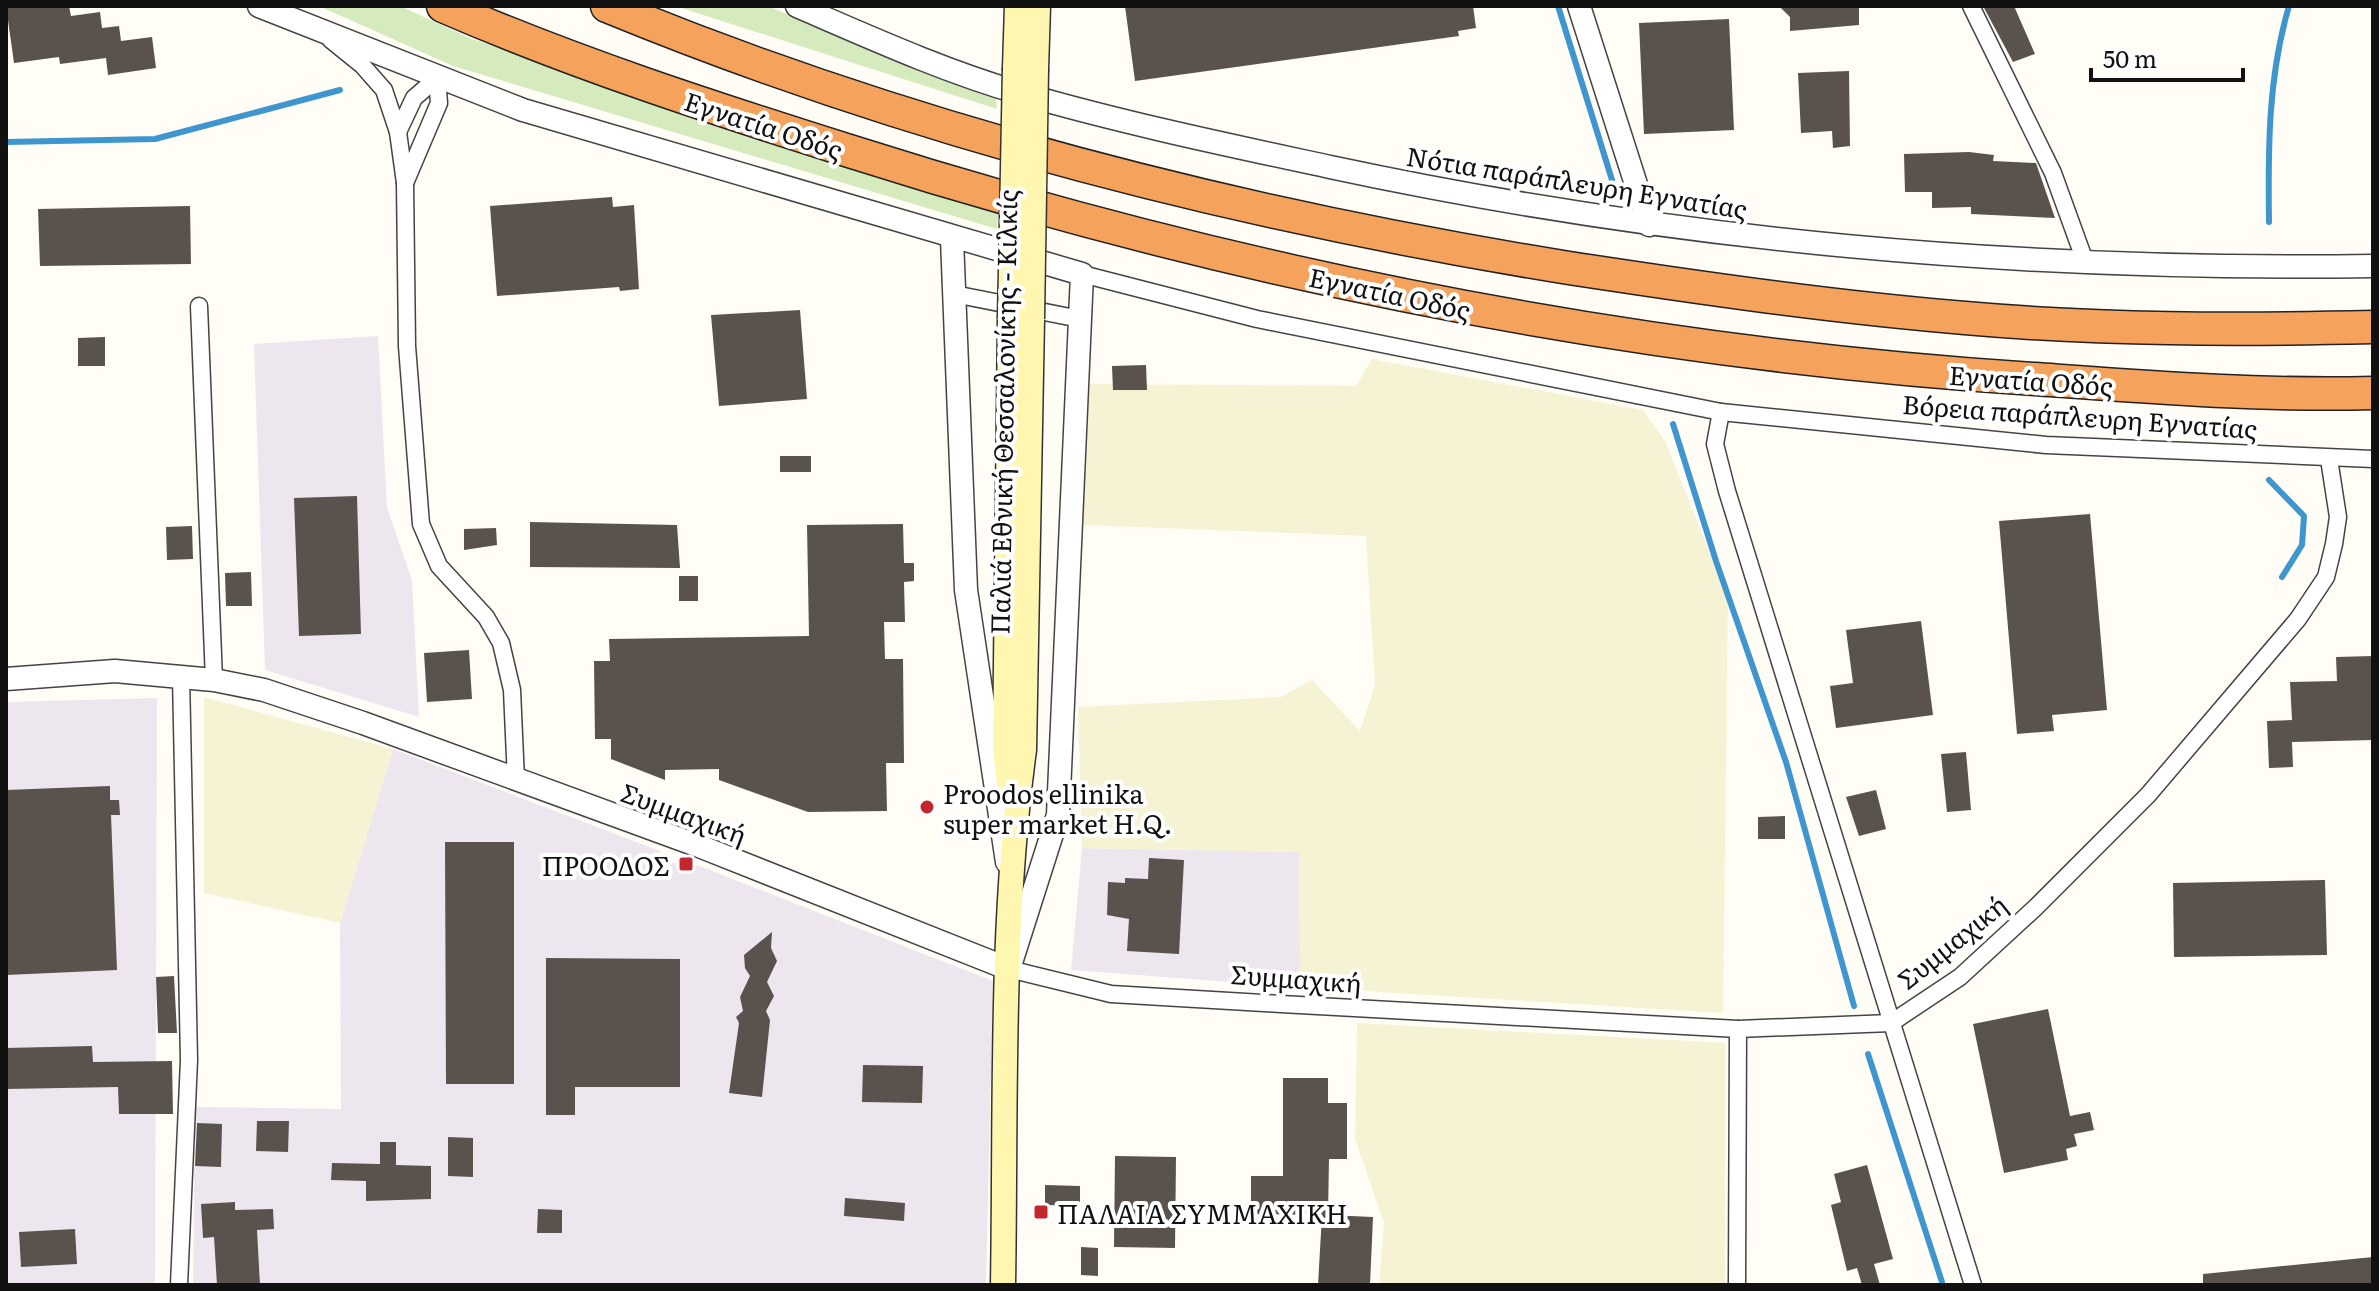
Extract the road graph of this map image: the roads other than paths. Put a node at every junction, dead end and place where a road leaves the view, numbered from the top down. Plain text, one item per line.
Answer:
1 (259, 6) edge
2 (443, 6) edge
3 (607, 6) edge
4 (797, 6) edge
5 (1017, 6) edge
6 (1038, 6) edge
7 (1579, 6) edge
8 (1971, 6) edge
9 (317, 30) junction
10 (1026, 69) junction
11 (437, 78) junction
12 (398, 132) junction
13 (405, 183) junction
14 (1649, 225) junction
15 (952, 239) junction
16 (2086, 264) junction
17 (2373, 266) edge
18 (1082, 274) junction
19 (954, 294) junction
20 (199, 306) dead end
21 (1080, 319) junction
22 (2373, 327) edge
23 (2373, 393) edge
24 (1721, 412) junction
25 (2329, 459) junction
26 (2373, 459) edge
27 (181, 676) junction
28 (6, 679) edge
29 (214, 680) junction
30 (516, 780) junction
31 (1012, 891) junction
32 (1009, 969) junction
33 (1891, 1023) junction
34 (1738, 1029) junction
35 (179, 1285) edge
36 (1003, 1285) edge
37 (1737, 1285) edge
38 (1973, 1285) edge

1 - 9 street, Βόρεια παράπλευρη Εγνατίας
2 - 23 highway, Εγνατία Οδός
3 - 22 highway, Εγνατία Οδός
4 - 14 street, Νότια παράπλευρη Εγνατίας
5 - 10 main road, Παλιά Εθνική Θεσσαλονίκης - Κιλκίς
6 - 10 main road, Παλιά Εθνική Θεσσαλονίκης - Κιλκίς
7 - 14 street
8 - 16 street
9 - 11 street, Βόρεια παράπλευρη Εγνατίας
9 - 12 street
10 - 31 main road, Παλιά Εθνική Θεσσαλονίκης - Κιλκίς, bridge
11 - 12 street
11 - 13 street
11 - 15 street, Βόρεια παράπλευρη Εγνατίας
12 - 13 street
13 - 30 street
14 - 16 street, Νότια παράπλευρη Εγνατίας
15 - 18 street, Βόρεια παράπλευρη Εγνατίας
15 - 19 street
16 - 17 street, Νότια παράπλευρη Εγνατίας
18 - 21 street
18 - 24 street, Βόρεια παράπλευρη Εγνατίας
19 - 21 street
19 - 31 street
20 - 29 street
21 - 32 street
24 - 25 street, Βόρεια παράπλευρη Εγνατίας
24 - 33 street
25 - 26 street, Βόρεια παράπλευρη Εγνατίας
25 - 33 street, Συμμαχική
27 - 28 street, Συμμαχική
27 - 29 street, Συμμαχική
27 - 35 street
29 - 30 street, Συμμαχική
30 - 32 street, Συμμαχική
31 - 32 main road, Παλιά Εθνική Θεσσαλονίκης - Κιλκίς
32 - 34 street, Συμμαχική
32 - 36 main road, Παλιά Εθνική Θεσσαλονίκης - Κιλκίς
33 - 34 street, Συμμαχική
33 - 38 street
34 - 37 street

